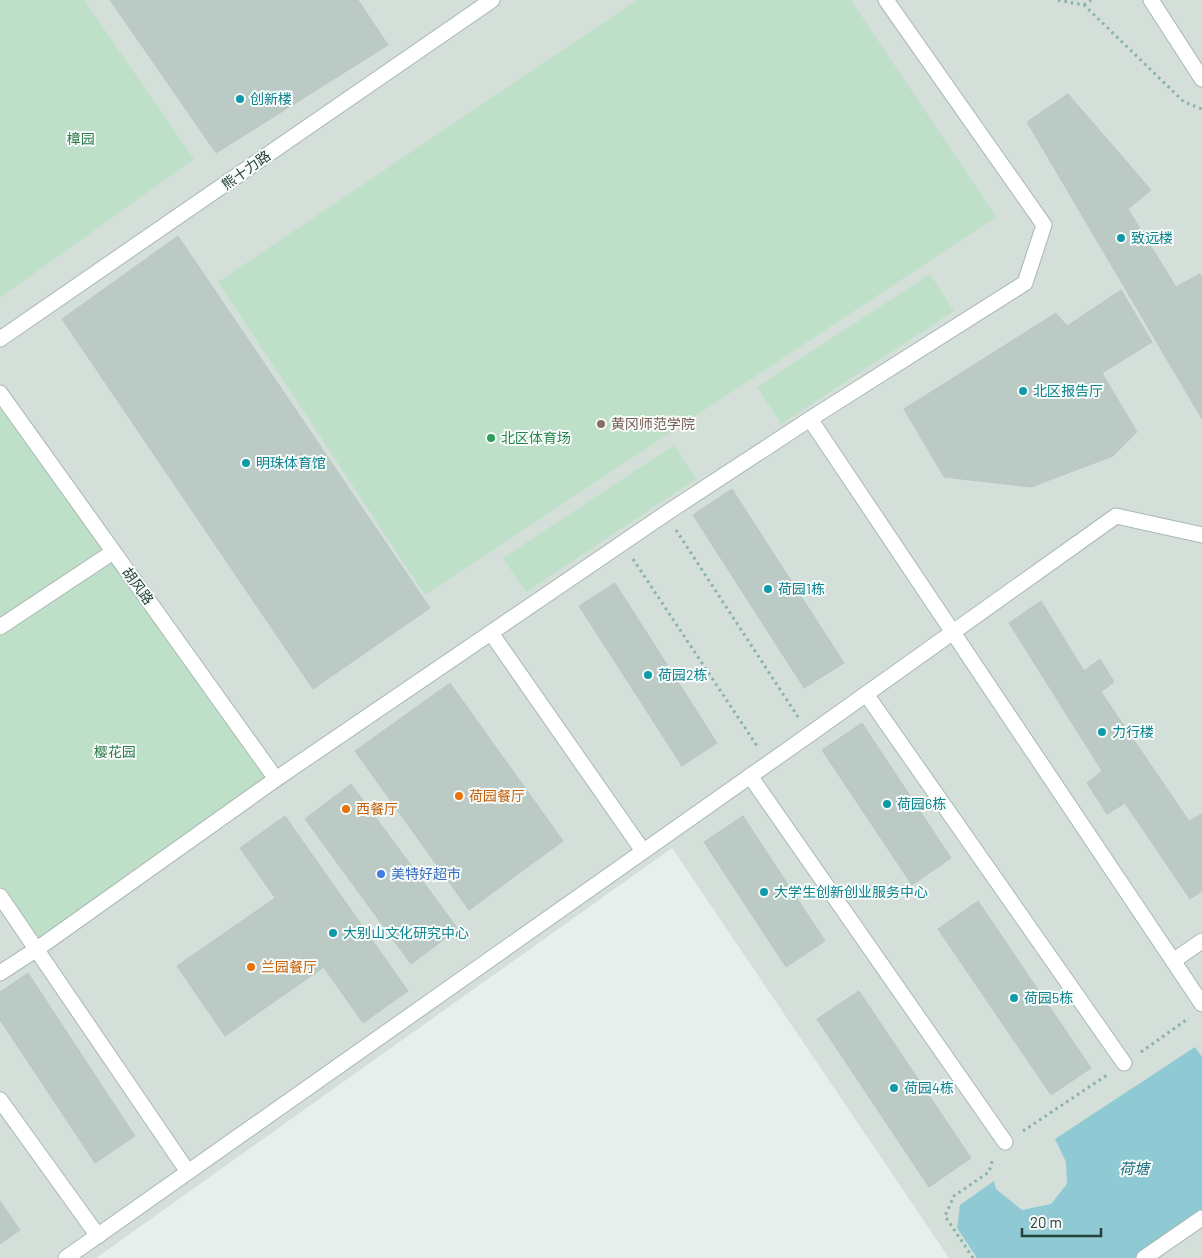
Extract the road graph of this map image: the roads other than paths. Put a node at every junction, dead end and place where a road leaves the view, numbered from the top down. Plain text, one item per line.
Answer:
1 (492, 0) edge
2 (886, 0) edge
3 (1151, 0) edge
4 (1202, 79) edge
5 (0, 339) edge
6 (0, 393) edge
7 (810, 419) junction
8 (1202, 535) edge
9 (113, 552) junction
10 (0, 627) edge
11 (953, 632) junction
12 (491, 633) junction
13 (866, 694) junction
14 (750, 776) junction
15 (276, 779) junction
16 (644, 851) junction
17 (0, 896) edge
18 (1202, 941) edge
19 (37, 949) junction
20 (1173, 961) junction
21 (0, 973) edge
22 (1198, 1009) edge
23 (1124, 1064) road end
24 (0, 1100) edge
25 (1005, 1142) road end
26 (188, 1172) junction
27 (1202, 1218) edge
28 (98, 1236) junction
29 (66, 1258) edge
30 (1144, 1258) edge

1 - 5 street, 熊十力路
2 - 7 street
3 - 4 street
6 - 9 street, 胡风路
7 - 11 street
7 - 12 street
8 - 11 street
9 - 10 street
9 - 15 street, 胡风路
11 - 13 street
11 - 20 street
12 - 15 street
12 - 16 street
13 - 14 street
13 - 23 street
14 - 16 street
14 - 25 street
15 - 19 street
16 - 26 street
17 - 19 street
18 - 20 street
19 - 21 street
19 - 26 street
20 - 22 street
24 - 28 street
26 - 28 street
27 - 30 street
28 - 29 street

